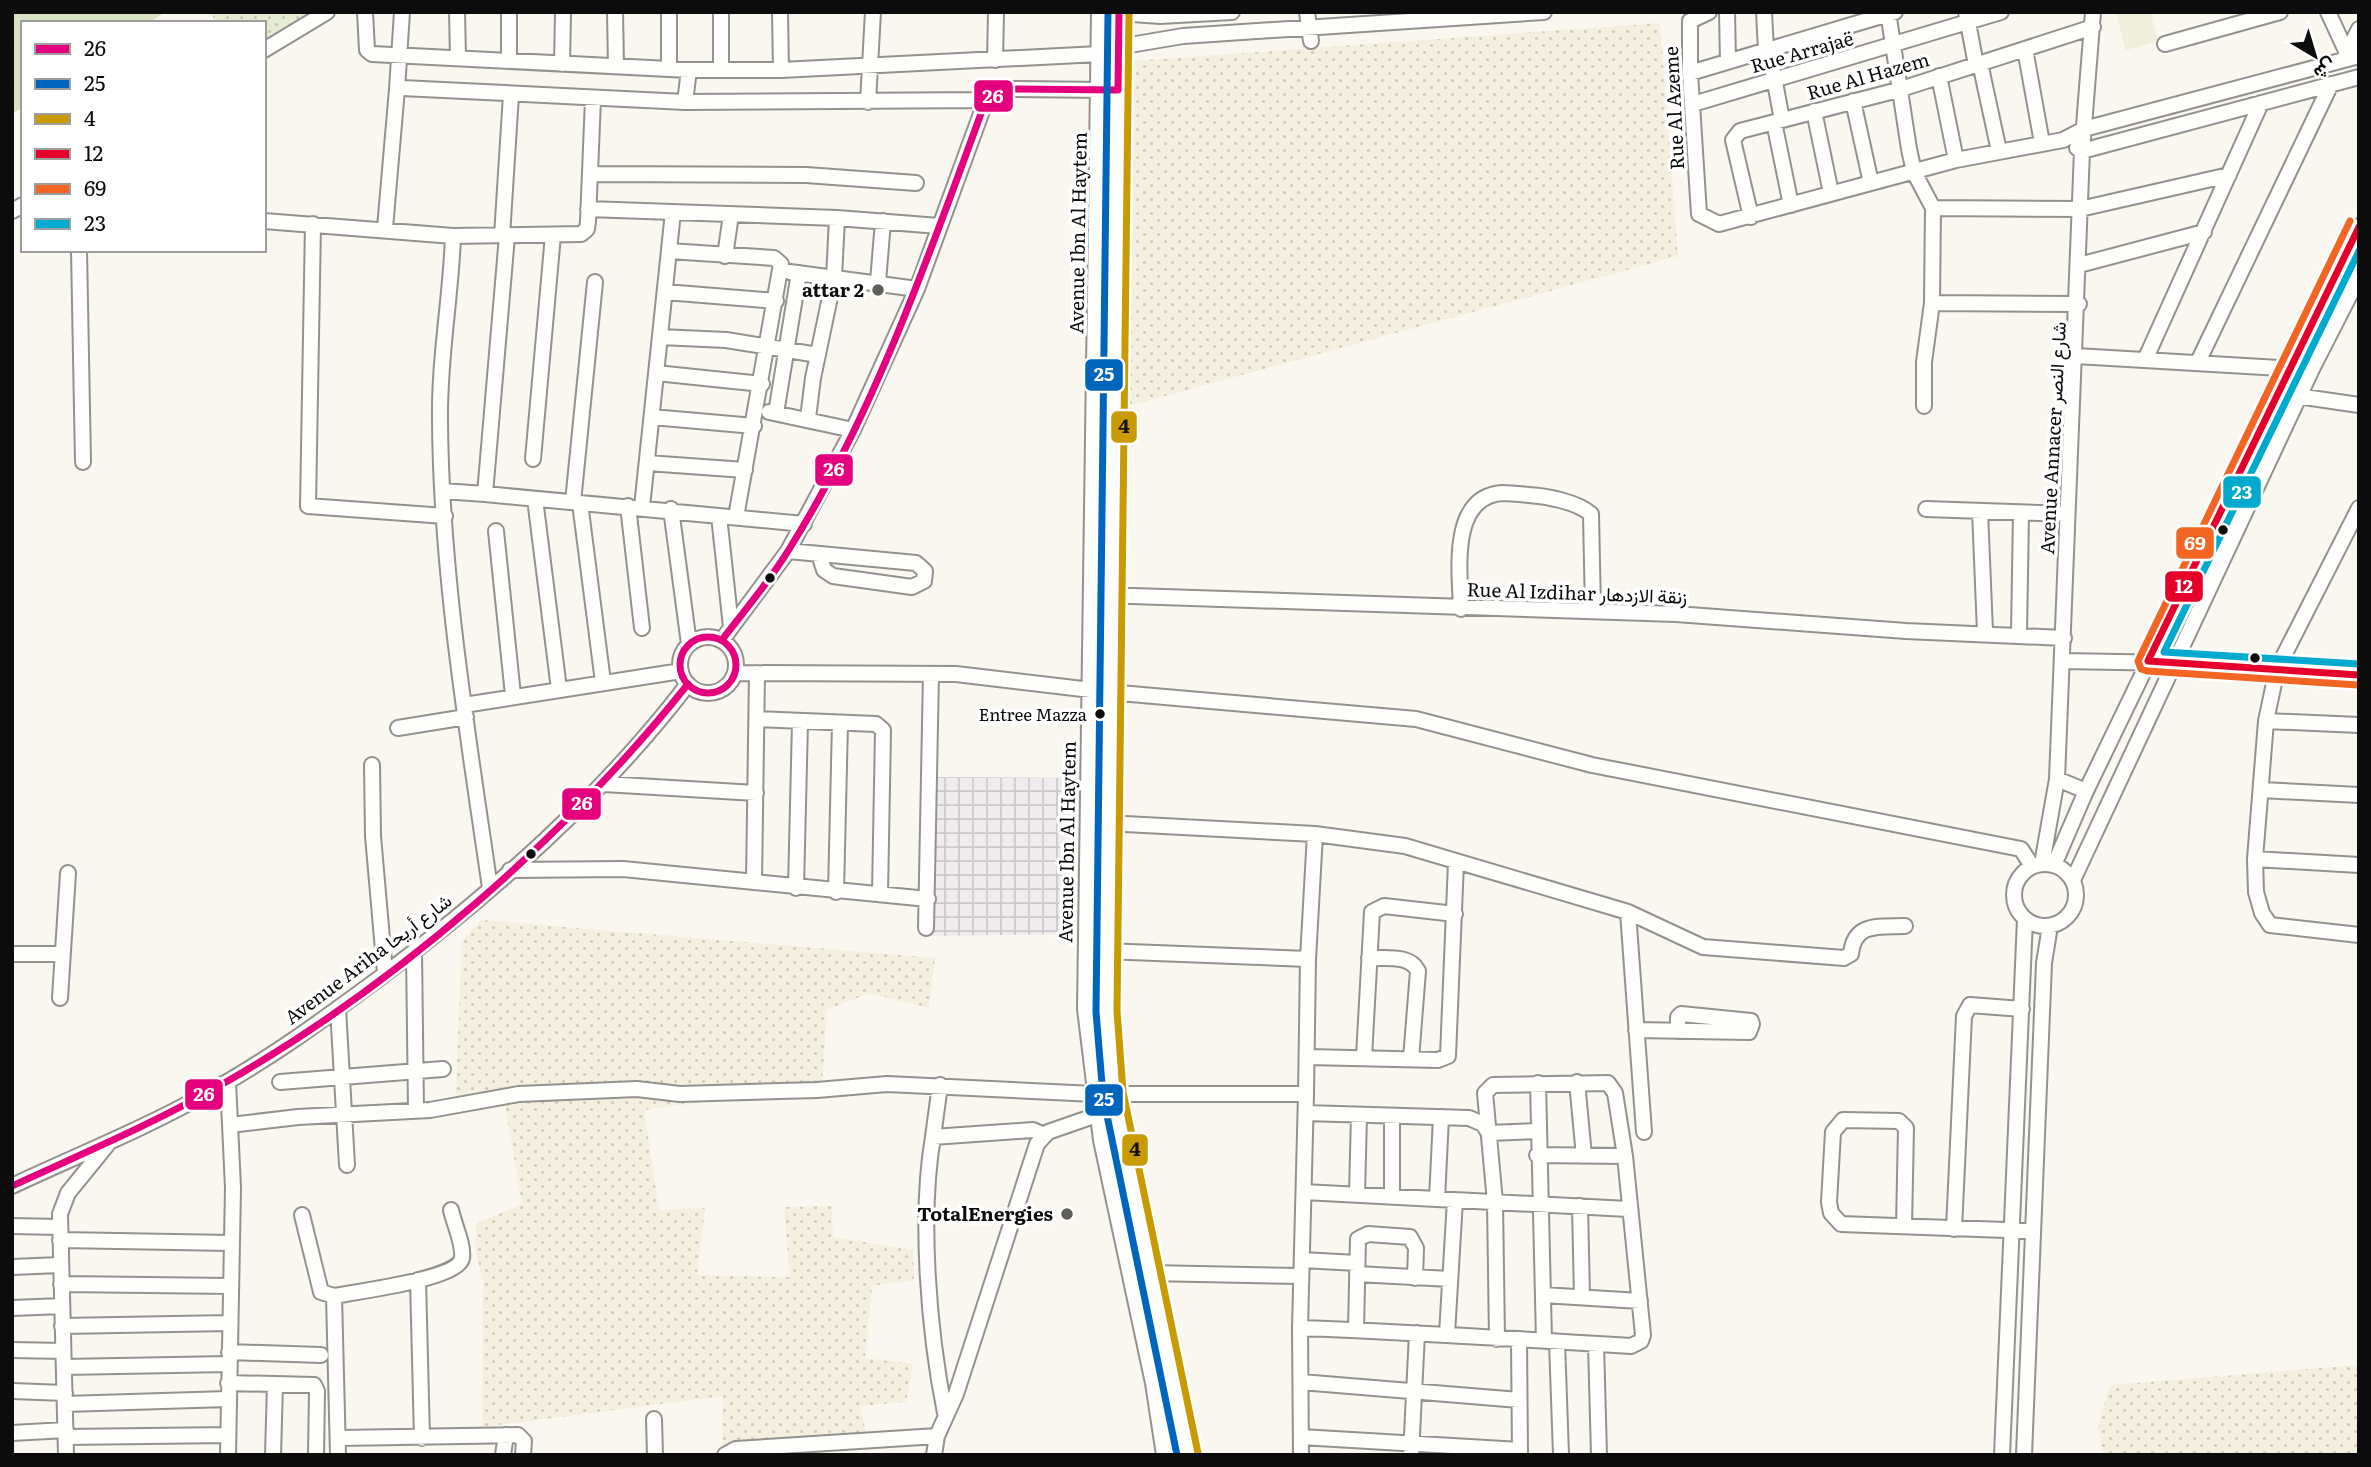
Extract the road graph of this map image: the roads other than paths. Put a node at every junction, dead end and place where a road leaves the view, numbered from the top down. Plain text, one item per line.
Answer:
1 (327, 12) edge
2 (365, 12) edge
3 (402, 12) edge
4 (457, 12) edge
5 (509, 12) edge
6 (563, 12) edge
7 (615, 12) edge
8 (669, 12) edge
9 (721, 12) edge
10 (780, 12) edge
11 (873, 12) edge
12 (996, 12) edge
13 (1100, 12) edge
14 (1232, 12) edge
15 (1307, 12) edge
16 (1544, 12) edge
17 (1709, 12) edge
18 (1727, 12) edge
19 (1764, 12) edge
20 (1841, 12) edge
21 (2001, 12) edge
22 (2217, 12) edge
23 (2280, 12) edge
24 (2328, 12) edge
25 (1119, 13) edge
26 (1891, 13) edge
27 (1494, 14) edge
28 (1967, 17) edge
29 (2093, 20) edge
30 (1842, 28) junction
31 (2221, 29) junction
32 (2359, 29) edge
33 (1309, 34) junction
34 (2165, 44) dead end
35 (1893, 45) junction
36 (1118, 47) junction
37 (266, 49) edge
38 (2025, 49) junction
39 (1767, 50) junction
40 (1099, 54) junction
41 (399, 55) junction
42 (2349, 56) edge
43 (458, 57) junction
44 (509, 60) junction
45 (995, 60) junction
46 (1728, 62) junction
47 (562, 64) junction
48 (1978, 64) junction
49 (871, 65) junction
50 (616, 66) junction
51 (669, 69) junction
52 (689, 70) junction
53 (721, 70) junction
54 (781, 70) junction
55 (1690, 73) junction
56 (1939, 76) junction
57 (2359, 77) edge
58 (1775, 80) junction
59 (2331, 84) junction
60 (397, 89) junction
61 (1099, 90) junction
62 (1118, 90) junction
63 (1898, 90) junction
64 (511, 95) junction
65 (593, 99) junction
66 (986, 100) junction
67 (685, 102) junction
68 (867, 102) junction
69 (1853, 102) junction
70 (2261, 103) junction
71 (1693, 104) junction
72 (1814, 111) junction
73 (1778, 121) junction
74 (2084, 129) junction
75 (2063, 140) junction
76 (2042, 143) junction
77 (1999, 151) junction
78 (2082, 151) junction
79 (1956, 159) junction
80 (1914, 172) junction
81 (590, 174) junction
82 (2229, 175) junction
83 (916, 183) dead end
84 (1871, 183) junction
85 (1831, 193) junction
86 (1791, 205) junction
87 (1933, 208) junction
88 (588, 209) junction
89 (2080, 209) junction
90 (673, 212) junction
91 (731, 215) junction
92 (1751, 217) junction
93 (837, 218) junction
94 (266, 221) edge
95 (883, 221) junction
96 (313, 224) junction
97 (939, 226) junction
98 (2359, 226) edge
99 (385, 228) junction
100 (2204, 232) junction
101 (553, 235) junction
102 (453, 236) junction
103 (504, 236) junction
104 (669, 251) junction
105 (79, 252) edge
106 (725, 256) junction
107 (2079, 265) junction
108 (782, 271) junction
109 (799, 273) junction
110 (2359, 277) edge
111 (834, 278) junction
112 (595, 282) dead end
113 (878, 282) junction
114 (917, 289) junction
115 (665, 292) junction
116 (776, 301) junction
117 (1932, 303) junction
118 (2079, 304) junction
119 (660, 337) junction
120 (768, 347) junction
121 (786, 349) junction
122 (818, 355) junction
123 (2076, 356) junction
124 (2145, 359) junction
125 (2198, 362) junction
126 (2289, 369) junction
127 (2312, 369) junction
128 (656, 373) junction
129 (762, 381) junction
130 (781, 382) junction
131 (2276, 393) junction
132 (2300, 397) junction
133 (2359, 405) edge
134 (1924, 406) dead end
135 (757, 410) junction
136 (776, 413) junction
137 (652, 417) junction
138 (808, 418) junction
139 (754, 426) junction
140 (853, 430) junction
141 (533, 459) dead end
142 (83, 462) dead end
143 (647, 463) junction
144 (745, 470) junction
145 (443, 491) junction
146 (485, 494) junction
147 (535, 499) junction
148 (577, 502) junction
149 (635, 507) junction
150 (2359, 508) edge
151 (671, 509) junction
152 (1926, 509) dead end
153 (1980, 510) junction
154 (2021, 513) junction
155 (2067, 514) junction
156 (445, 516) junction
157 (719, 516) junction
158 (736, 517) junction
159 (804, 524) junction
160 (496, 531) dead end
161 (788, 551) junction
162 (818, 554) junction
163 (1090, 594) junction
164 (1110, 595) junction
165 (1461, 609) junction
166 (1593, 611) junction
167 (731, 626) junction
168 (642, 628) dead end
169 (1985, 632) junction
170 (2019, 634) junction
171 (2064, 638) junction
172 (722, 640) junction
173 (689, 644) junction
174 (2063, 661) junction
175 (2148, 661) junction
176 (2174, 663) junction
177 (2277, 669) junction
178 (681, 671) junction
179 (736, 673) junction
180 (757, 673) junction
181 (931, 674) junction
182 (2359, 676) edge
183 (603, 682) junction
184 (688, 684) junction
185 (559, 689) junction
186 (1088, 689) junction
187 (1108, 692) junction
188 (513, 695) junction
189 (465, 711) junction
190 (758, 719) junction
191 (2266, 721) junction
192 (800, 722) junction
193 (840, 723) junction
194 (2359, 725) edge
195 (398, 729) dead end
196 (372, 765) dead end
197 (2057, 779) junction
198 (604, 784) junction
199 (2261, 790) junction
200 (2086, 791) junction
201 (756, 793) junction
202 (2359, 796) edge
203 (1106, 824) junction
204 (1315, 834) junction
205 (2255, 859) junction
206 (1456, 862) junction
207 (2043, 865) junction
208 (2359, 865) edge
209 (510, 870) junction
210 (68, 873) dead end
211 (2073, 880) junction
212 (754, 881) junction
213 (490, 888) junction
214 (796, 888) junction
215 (836, 892) junction
216 (880, 894) junction
217 (928, 899) junction
218 (1628, 912) junction
219 (1455, 914) junction
220 (2025, 919) junction
221 (2359, 925) edge
222 (1905, 926) dead end
223 (2050, 926) junction
224 (926, 928) dead end
225 (2358, 935) edge
226 (1104, 951) junction
227 (414, 952) junction
228 (12, 954) edge
229 (62, 954) junction
230 (1308, 958) junction
231 (1369, 958) junction
232 (385, 973) junction
233 (60, 998) dead end
234 (338, 1008) junction
235 (2022, 1009) junction
236 (1636, 1030) junction
237 (1678, 1031) dead end
238 (1308, 1057) junction
239 (1364, 1057) junction
240 (1411, 1059) junction
241 (443, 1069) dead end
242 (416, 1070) junction
243 (341, 1075) junction
244 (228, 1082) junction
245 (280, 1082) dead end
246 (1577, 1082) junction
247 (1538, 1083) junction
248 (940, 1085) junction
249 (1094, 1094) junction
250 (1113, 1094) junction
251 (1306, 1094) junction
252 (416, 1110) junction
253 (1306, 1113) junction
254 (343, 1115) junction
255 (1097, 1115) junction
256 (1359, 1115) junction
257 (1392, 1116) junction
258 (1441, 1117) junction
259 (230, 1125) junction
260 (1537, 1131) junction
261 (1644, 1132) dead end
262 (1489, 1133) junction
263 (1044, 1135) junction
264 (933, 1137) junction
265 (110, 1141) junction
266 (1537, 1155) junction
267 (1584, 1156) junction
268 (1625, 1156) junction
269 (348, 1165) dead end
270 (12, 1186) edge
271 (1304, 1192) junction
272 (1357, 1195) junction
273 (1392, 1197) junction
274 (1437, 1199) junction
275 (1455, 1200) junction
276 (1495, 1202) junction
277 (1539, 1204) junction
278 (1580, 1206) junction
279 (1628, 1209) junction
280 (451, 1210) dead end
281 (302, 1215) dead end
282 (12, 1226) edge
283 (1904, 1226) junction
284 (1955, 1229) junction
285 (2012, 1231) junction
286 (2033, 1231) junction
287 (60, 1234) junction
288 (231, 1243) junction
289 (1302, 1260) junction
290 (60, 1265) junction
291 (12, 1267) edge
292 (1357, 1269) junction
293 (1149, 1273) junction
294 (1301, 1276) junction
295 (1415, 1278) junction
296 (1450, 1279) junction
297 (418, 1280) junction
298 (61, 1284) junction
299 (231, 1286) junction
300 (1543, 1295) junction
301 (334, 1296) junction
302 (1582, 1296) junction
303 (1640, 1301) junction
304 (62, 1306) junction
305 (12, 1308) edge
306 (230, 1323) junction
307 (62, 1326) junction
308 (1300, 1328) junction
309 (1356, 1330) junction
310 (1418, 1333) junction
311 (1447, 1334) junction
312 (1497, 1339) junction
313 (1519, 1339) junction
314 (1550, 1341) junction
315 (1596, 1343) junction
316 (12, 1350) edge
317 (63, 1351) junction
318 (321, 1355) dead end
319 (229, 1358) junction
320 (2028, 1360) junction
321 (2006, 1361) junction
322 (64, 1367) junction
323 (1301, 1382) junction
324 (228, 1383) junction
325 (275, 1384) junction
326 (12, 1391) edge
327 (1414, 1391) junction
328 (65, 1399) junction
329 (228, 1399) junction
330 (1519, 1400) junction
331 (945, 1413) junction
332 (654, 1419) dead end
333 (12, 1433) edge
334 (66, 1434) junction
335 (228, 1435) junction
336 (506, 1435) junction
337 (937, 1436) junction
338 (1301, 1437) junction
339 (338, 1438) junction
340 (422, 1438) junction
341 (1411, 1449) edge
342 (1520, 1452) edge
343 (65, 1455) edge
344 (228, 1455) edge
345 (273, 1455) edge
346 (316, 1455) edge
347 (338, 1455) edge
348 (503, 1455) edge
349 (523, 1455) edge
350 (655, 1455) edge
351 (725, 1455) edge
352 (934, 1455) edge
353 (1164, 1455) edge
354 (1188, 1455) edge
355 (1301, 1455) edge
356 (1561, 1455) edge
357 (1599, 1455) edge
358 (2002, 1455) edge
359 (2024, 1455) edge

1 - 37 street
2 - 41 street
3 - 41 street
4 - 43 street
5 - 44 street
6 - 47 street
7 - 50 street
8 - 51 street
9 - 53 street
10 - 54 street
11 - 49 street
12 - 45 street
13 - 40 street, Avenue Ibn Al Haytem
14 - 25 street
15 - 33 street
16 - 27 street
17 - 55 street, Rue Al Azeme
18 - 46 street
19 - 39 street
20 - 30 street
21 - 28 street, Rue Arrajaë
22 - 31 street
23 - 31 street
24 - 42 street
25 - 36 street, Avenue Ibn Al Haytem
26 - 30 street
26 - 35 street
27 - 33 street
28 - 35 street, Rue Arrajaë
28 - 48 street
29 - 38 street, Rue Al Hazem
29 - 74 street, Avenue Annacer شارع النصر
30 - 39 street
31 - 34 street
32 - 42 street
33 - 36 street
35 - 58 street, Rue Arrajaë
35 - 63 street
36 - 62 street, Avenue Ibn Al Haytem
38 - 48 street, Rue Al Hazem
38 - 76 street
39 - 46 street
39 - 58 street
40 - 45 street
40 - 61 street, Avenue Ibn Al Haytem
41 - 43 street
41 - 60 street
42 - 74 street
43 - 44 street
44 - 47 street
45 - 49 street
46 - 55 street
47 - 50 street
48 - 56 street, Rue Al Hazem
48 - 77 street
49 - 54 street
49 - 68 street
50 - 51 street
51 - 52 street
52 - 53 street
52 - 67 street
53 - 54 street
55 - 71 street, Rue Al Azeme
56 - 63 street, Rue Al Hazem
56 - 79 street
57 - 59 street
58 - 71 street, Rue Arrajaë
58 - 73 street
59 - 70 street
59 - 125 street
60 - 64 street
60 - 99 street
61 - 62 street
61 - 66 street
61 - 163 street, Avenue Ibn Al Haytem
62 - 164 street, Avenue Ibn Al Haytem
63 - 69 street, Rue Al Hazem
63 - 80 street
64 - 65 street
64 - 103 street
65 - 67 street
65 - 81 street
66 - 68 street
66 - 97 street
67 - 68 street
69 - 72 street, Rue Al Hazem
69 - 84 street
70 - 78 street
70 - 82 street
71 - 92 street, Rue Al Azeme
72 - 73 street, Rue Al Hazem
72 - 85 street
73 - 86 street
73 - 92 street, Rue Al Hazem
74 - 75 street
74 - 78 street, Avenue Annacer شارع النصر
75 - 76 street
75 - 78 street
76 - 77 street
77 - 79 street
78 - 89 street, Avenue Annacer شارع النصر
79 - 80 street
80 - 84 street
80 - 87 street
81 - 83 street
81 - 88 street
82 - 89 street
82 - 100 street
84 - 85 street
85 - 86 street
86 - 92 street
87 - 89 street
87 - 117 street
88 - 90 street
88 - 101 street
89 - 107 street, Avenue Annacer شارع النصر
90 - 91 street
90 - 104 street
91 - 93 street
91 - 106 street
93 - 95 street
93 - 111 street
94 - 96 street
95 - 97 street
95 - 113 street
96 - 99 street
96 - 156 street
97 - 114 street
98 - 126 street
99 - 102 street
100 - 107 street
100 - 124 street
101 - 103 street
101 - 141 street
102 - 103 street
102 - 145 street
103 - 146 street
104 - 106 street
104 - 115 street
105 - 142 street
106 - 108 street
107 - 118 street, Avenue Annacer شارع النصر
108 - 109 street
108 - 116 street
109 - 111 street
109 - 121 street
110 - 127 street
111 - 113 street
111 - 122 street
112 - 148 street
113 - 114 street
114 - 140 street
115 - 116 street
115 - 119 street
116 - 120 street
117 - 118 street
117 - 134 street
118 - 123 street, Avenue Annacer شارع النصر
119 - 120 street
119 - 128 street
120 - 121 street
120 - 129 street
121 - 122 street
121 - 130 street
122 - 138 street
123 - 124 street
123 - 155 street, Avenue Annacer شارع النصر
124 - 125 street
125 - 126 street
126 - 127 street
126 - 131 street
127 - 132 street
128 - 129 street
128 - 137 street
129 - 130 street
129 - 135 street
130 - 136 street
131 - 132 street
131 - 175 street
132 - 133 street
132 - 176 street
135 - 136 street
135 - 139 street
136 - 138 street
137 - 139 street
137 - 143 street
138 - 140 street
139 - 144 street
140 - 159 street
143 - 144 street
143 - 149 street
144 - 158 street
145 - 146 street
145 - 156 street
146 - 147 street
147 - 148 street
147 - 185 street
148 - 149 street
148 - 183 street
149 - 151 street
149 - 168 street
150 - 177 street
151 - 157 street
151 - 173 street
152 - 153 street
153 - 154 street
153 - 169 street
154 - 155 street
154 - 170 street
155 - 171 street, Avenue Annacer شارع النصر
156 - 189 street
157 - 158 street
157 - 167 street
158 - 159 street
159 - 161 street
160 - 188 street
161 - 162 street
161 - 167 street
162 - 162 street
163 - 164 street, Rue Al Izdihar زنقة الازدهار
163 - 186 street, Avenue Ibn Al Haytem
164 - 165 street, Rue Al Izdihar زنقة الازدهار
164 - 187 street, Avenue Ibn Al Haytem
165 - 166 street, Rue Al Izdihar زنقة الازدهار
165 - 166 street
166 - 169 street, Rue Al Izdihar زنقة الازدهار
167 - 172 street
169 - 170 street, Rue Al Izdihar زنقة الازدهار
170 - 171 street, Rue Al Izdihar زنقة الازدهار
171 - 174 street, Avenue Annacer شارع النصر
172 - 173 street
172 - 179 street
173 - 178 street
174 - 175 street
174 - 197 street, Avenue Annacer شارع النصر
175 - 176 street
175 - 200 street
176 - 177 street
176 - 211 street
177 - 182 street
177 - 191 street
178 - 183 street
178 - 184 street
179 - 180 street
179 - 184 street
180 - 181 street
180 - 190 street
181 - 186 street
181 - 217 street
183 - 185 street
184 - 198 street, Avenue Ariha شارع أريحا
185 - 188 street
186 - 187 street
186 - 249 street, Avenue Ibn Al Haytem
187 - 203 street, Avenue Ibn Al Haytem
187 - 207 street
188 - 189 street
189 - 195 street
189 - 213 street
190 - 192 street
190 - 201 street
191 - 194 street
191 - 199 street
192 - 193 street
192 - 214 street
193 - 215 street
193 - 216 street
196 - 232 street
197 - 200 street
197 - 207 street, Avenue Annacer شارع النصر
198 - 201 street
198 - 209 street, Avenue Ariha شارع أريحا
199 - 202 street
199 - 205 street
200 - 207 street
201 - 212 street
203 - 204 street
203 - 226 street, Avenue Ibn Al Haytem
204 - 206 street
204 - 230 street
205 - 208 street
205 - 225 street
206 - 218 street
206 - 219 street
207 - 211 street
207 - 220 street
209 - 212 street
209 - 213 street, Avenue Ariha شارع أريحا
210 - 229 street
211 - 223 street
212 - 214 street
213 - 227 street, Avenue Ariha شارع أريحا
214 - 215 street
215 - 216 street
216 - 217 street
217 - 224 street
218 - 222 street
218 - 236 street
219 - 231 street
219 - 240 street
220 - 223 street
220 - 235 street
221 - 225 street
223 - 286 street
226 - 230 street
226 - 250 street, Avenue Ibn Al Haytem
227 - 232 street, Avenue Ariha شارع أريحا
227 - 242 street
228 - 229 street
229 - 233 street
230 - 238 street
231 - 239 street
231 - 240 street
232 - 234 street, Avenue Ariha شارع أريحا
234 - 243 street
234 - 244 street, Avenue Ariha شارع أريحا
235 - 284 street
235 - 285 street
236 - 237 street
236 - 261 street
238 - 239 street
238 - 251 street
239 - 240 street
241 - 242 street
242 - 243 street
242 - 252 street
243 - 245 street
243 - 254 street
244 - 259 street
244 - 265 street, Avenue Ariha شارع أريحا
246 - 247 street
246 - 267 street
246 - 268 street
247 - 260 street
247 - 262 street
248 - 249 street
248 - 252 street
248 - 264 street
249 - 250 street
249 - 255 street, Avenue Ibn Al Haytem
250 - 251 street
250 - 293 street, Avenue Ibn Al Haytem
251 - 253 street
252 - 254 street
253 - 256 street
253 - 271 street
254 - 259 street
254 - 269 street
255 - 263 street
255 - 353 street, Avenue Ibn Al Haytem
256 - 257 street
256 - 272 street
257 - 258 street
257 - 273 street
258 - 262 street
258 - 274 street
259 - 288 street
260 - 262 street
260 - 266 street
262 - 276 street
263 - 264 street
263 - 331 street
264 - 331 street
265 - 270 street, Avenue Ariha شارع أريحا
265 - 287 street
266 - 267 street
266 - 277 street
267 - 268 street
268 - 279 street
271 - 272 street
271 - 289 street
272 - 273 street
273 - 274 street
274 - 275 street
275 - 276 street
275 - 296 street
276 - 277 street
276 - 312 street
277 - 278 street
277 - 300 street
278 - 279 street
278 - 302 street
279 - 303 street
280 - 297 street
281 - 301 street
282 - 287 street
283 - 283 street
283 - 284 street
284 - 285 street
285 - 286 street
285 - 321 street
286 - 320 street
287 - 288 street
287 - 290 street
288 - 299 street
289 - 292 street
289 - 294 street
290 - 291 street
290 - 298 street
292 - 295 street
292 - 295 street
292 - 309 street
293 - 294 street
293 - 354 street, Avenue Ibn Al Haytem
294 - 308 street
295 - 296 street
296 - 311 street
297 - 301 street
297 - 340 street
298 - 299 street
298 - 304 street
299 - 306 street
300 - 302 street
300 - 314 street
301 - 339 street
302 - 303 street
303 - 315 street
304 - 305 street
304 - 307 street
306 - 307 street
306 - 319 street
307 - 317 street
308 - 309 street
308 - 323 street
309 - 310 street
310 - 311 street
310 - 327 street
311 - 312 street
312 - 313 street
313 - 314 street
313 - 330 street
314 - 315 street
314 - 356 street
315 - 357 street
316 - 317 street
317 - 322 street
318 - 319 street
319 - 322 street
319 - 324 street
320 - 321 street
320 - 359 street
321 - 358 street
322 - 328 street
323 - 327 street
323 - 338 street
324 - 325 street
324 - 329 street
325 - 345 street
325 - 346 street
326 - 328 street
327 - 330 street
327 - 341 street
328 - 329 street
328 - 334 street
329 - 335 street
330 - 342 street
331 - 337 street
332 - 350 street
333 - 334 street
334 - 335 street
334 - 343 street
335 - 344 street
336 - 340 street
336 - 348 street
336 - 349 street
337 - 351 street
337 - 352 street
338 - 341 street
338 - 355 street
339 - 340 street
339 - 347 street
341 - 342 street

